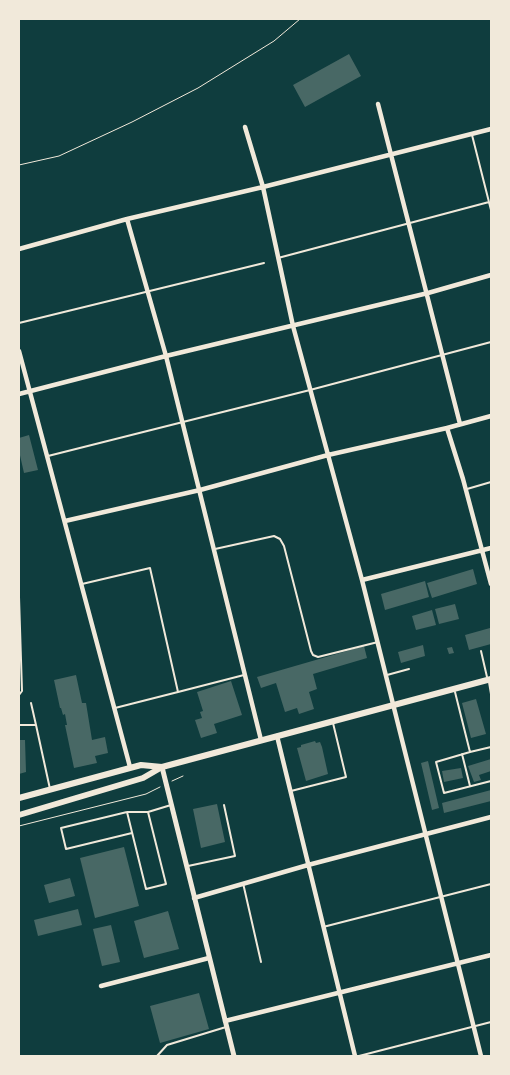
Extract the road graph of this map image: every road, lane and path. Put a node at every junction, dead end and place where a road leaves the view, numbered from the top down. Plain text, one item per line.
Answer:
1 (300, 19) edge
2 (378, 104) dead end
3 (245, 127) dead end
4 (491, 129) edge
5 (472, 134) junction
6 (391, 154) junction
7 (19, 165) edge
8 (263, 187) junction
9 (489, 202) junction
10 (491, 210) edge
11 (128, 219) junction
12 (410, 223) junction
13 (19, 248) edge
14 (278, 258) junction
15 (264, 263) dead end
16 (491, 275) edge
17 (148, 292) junction
18 (428, 293) junction
19 (19, 323) edge
20 (293, 326) junction
21 (491, 342) edge
22 (19, 351) edge
23 (443, 354) junction
24 (166, 356) junction
25 (310, 390) junction
26 (30, 392) junction
27 (19, 394) edge
28 (491, 416) edge
29 (183, 422) junction
30 (460, 424) junction
31 (447, 428) junction
32 (328, 455) junction
33 (48, 456) junction
34 (491, 482) edge
35 (200, 490) junction
36 (466, 490) junction
37 (66, 521) junction
38 (491, 548) edge
39 (214, 549) junction
40 (481, 551) junction
41 (362, 580) junction
42 (82, 584) junction
43 (491, 584) edge
44 (19, 597) edge
45 (378, 642) junction
46 (481, 651) dead end
47 (408, 669) dead end
48 (245, 674) junction
49 (386, 676) junction
50 (490, 680) edge
51 (454, 689) junction
52 (178, 692) junction
53 (491, 694) edge
54 (19, 695) edge
55 (31, 703) dead end
56 (394, 704) junction
57 (115, 708) junction
58 (332, 721) junction
59 (19, 725) edge
60 (36, 725) junction
61 (277, 736) junction
62 (261, 740) junction
63 (491, 747) edge
64 (470, 752) junction
65 (462, 754) junction
66 (162, 766) junction
67 (130, 767) junction
68 (183, 776) dead end
69 (491, 781) edge
70 (171, 782) dead end
71 (470, 786) junction
72 (161, 787) dead end
73 (50, 789) junction
74 (290, 791) junction
75 (19, 798) edge
76 (171, 805) junction
77 (224, 805) dead end
78 (127, 812) junction
79 (148, 812) junction
80 (19, 815) edge
81 (491, 817) edge
82 (19, 826) edge
83 (132, 832) junction
84 (426, 833) junction
85 (308, 865) junction
86 (186, 866) junction
87 (243, 884) junction
88 (491, 884) edge
89 (441, 897) junction
90 (194, 898) junction
91 (323, 927) junction
92 (491, 956) edge
93 (209, 958) junction
94 (261, 962) dead end
95 (457, 964) junction
96 (101, 986) dead end
97 (340, 993) junction
98 (491, 1022) edge
99 (226, 1024) junction
100 (473, 1026) junction
101 (156, 1056) edge
102 (234, 1056) edge
103 (355, 1056) edge
104 (360, 1056) edge
105 (481, 1056) edge

1 - 7 path
2 - 6 street
3 - 8 street
4 - 5 street
5 - 6 street
5 - 9 lane
6 - 8 street
6 - 12 street
8 - 11 street
8 - 14 street
9 - 10 lane
9 - 12 lane
11 - 13 street
11 - 17 street
12 - 14 lane
12 - 18 street
14 - 20 street
15 - 17 lane
16 - 18 street
17 - 19 lane
17 - 24 street
18 - 20 street
18 - 23 street
20 - 24 street
20 - 25 street
21 - 23 lane
22 - 26 street
23 - 25 lane
23 - 30 street
24 - 26 street
24 - 29 street
25 - 29 lane
25 - 32 street
26 - 27 street
26 - 33 street
28 - 30 street
29 - 33 lane
29 - 35 street
30 - 31 street
31 - 32 street
31 - 36 street
32 - 35 street
32 - 41 street
33 - 37 street
34 - 36 lane
35 - 37 street
35 - 39 street
36 - 40 street
37 - 42 street
38 - 40 street
39 - 45 lane
39 - 48 street
40 - 41 street
40 - 43 street
41 - 45 street
42 - 52 lane
42 - 57 street
44 - 54 lane
45 - 49 street
46 - 50 lane
47 - 49 lane
48 - 52 lane
48 - 62 street
49 - 56 street
50 - 51 main road
50 - 53 lane
51 - 56 main road
51 - 64 lane
52 - 57 lane
55 - 60 lane
56 - 58 main road
56 - 84 street
57 - 67 street
58 - 61 main road
58 - 74 lane
59 - 60 lane
60 - 73 lane
61 - 62 main road
61 - 74 street
62 - 66 main road
63 - 64 lane
64 - 65 lane
65 - 71 lane
65 - 71 lane
66 - 67 main road
66 - 76 street
66 - 80 main road
67 - 73 main road
68 - 70 path
69 - 71 lane
72 - 82 path
73 - 75 main road
74 - 85 street
76 - 79 lane
76 - 86 street
77 - 86 lane
78 - 79 lane
78 - 83 lane
78 - 83 lane
79 - 83 lane
81 - 84 street
84 - 85 street
84 - 89 street
85 - 87 street
85 - 91 street
86 - 90 street
87 - 90 street
87 - 94 lane
88 - 89 lane
89 - 91 lane
89 - 95 street
90 - 93 street
91 - 97 street
92 - 95 street
93 - 96 street
93 - 99 street
95 - 97 street
95 - 100 street
97 - 99 street
97 - 103 street
98 - 100 lane
99 - 101 lane
99 - 102 street
100 - 104 lane
100 - 105 street

